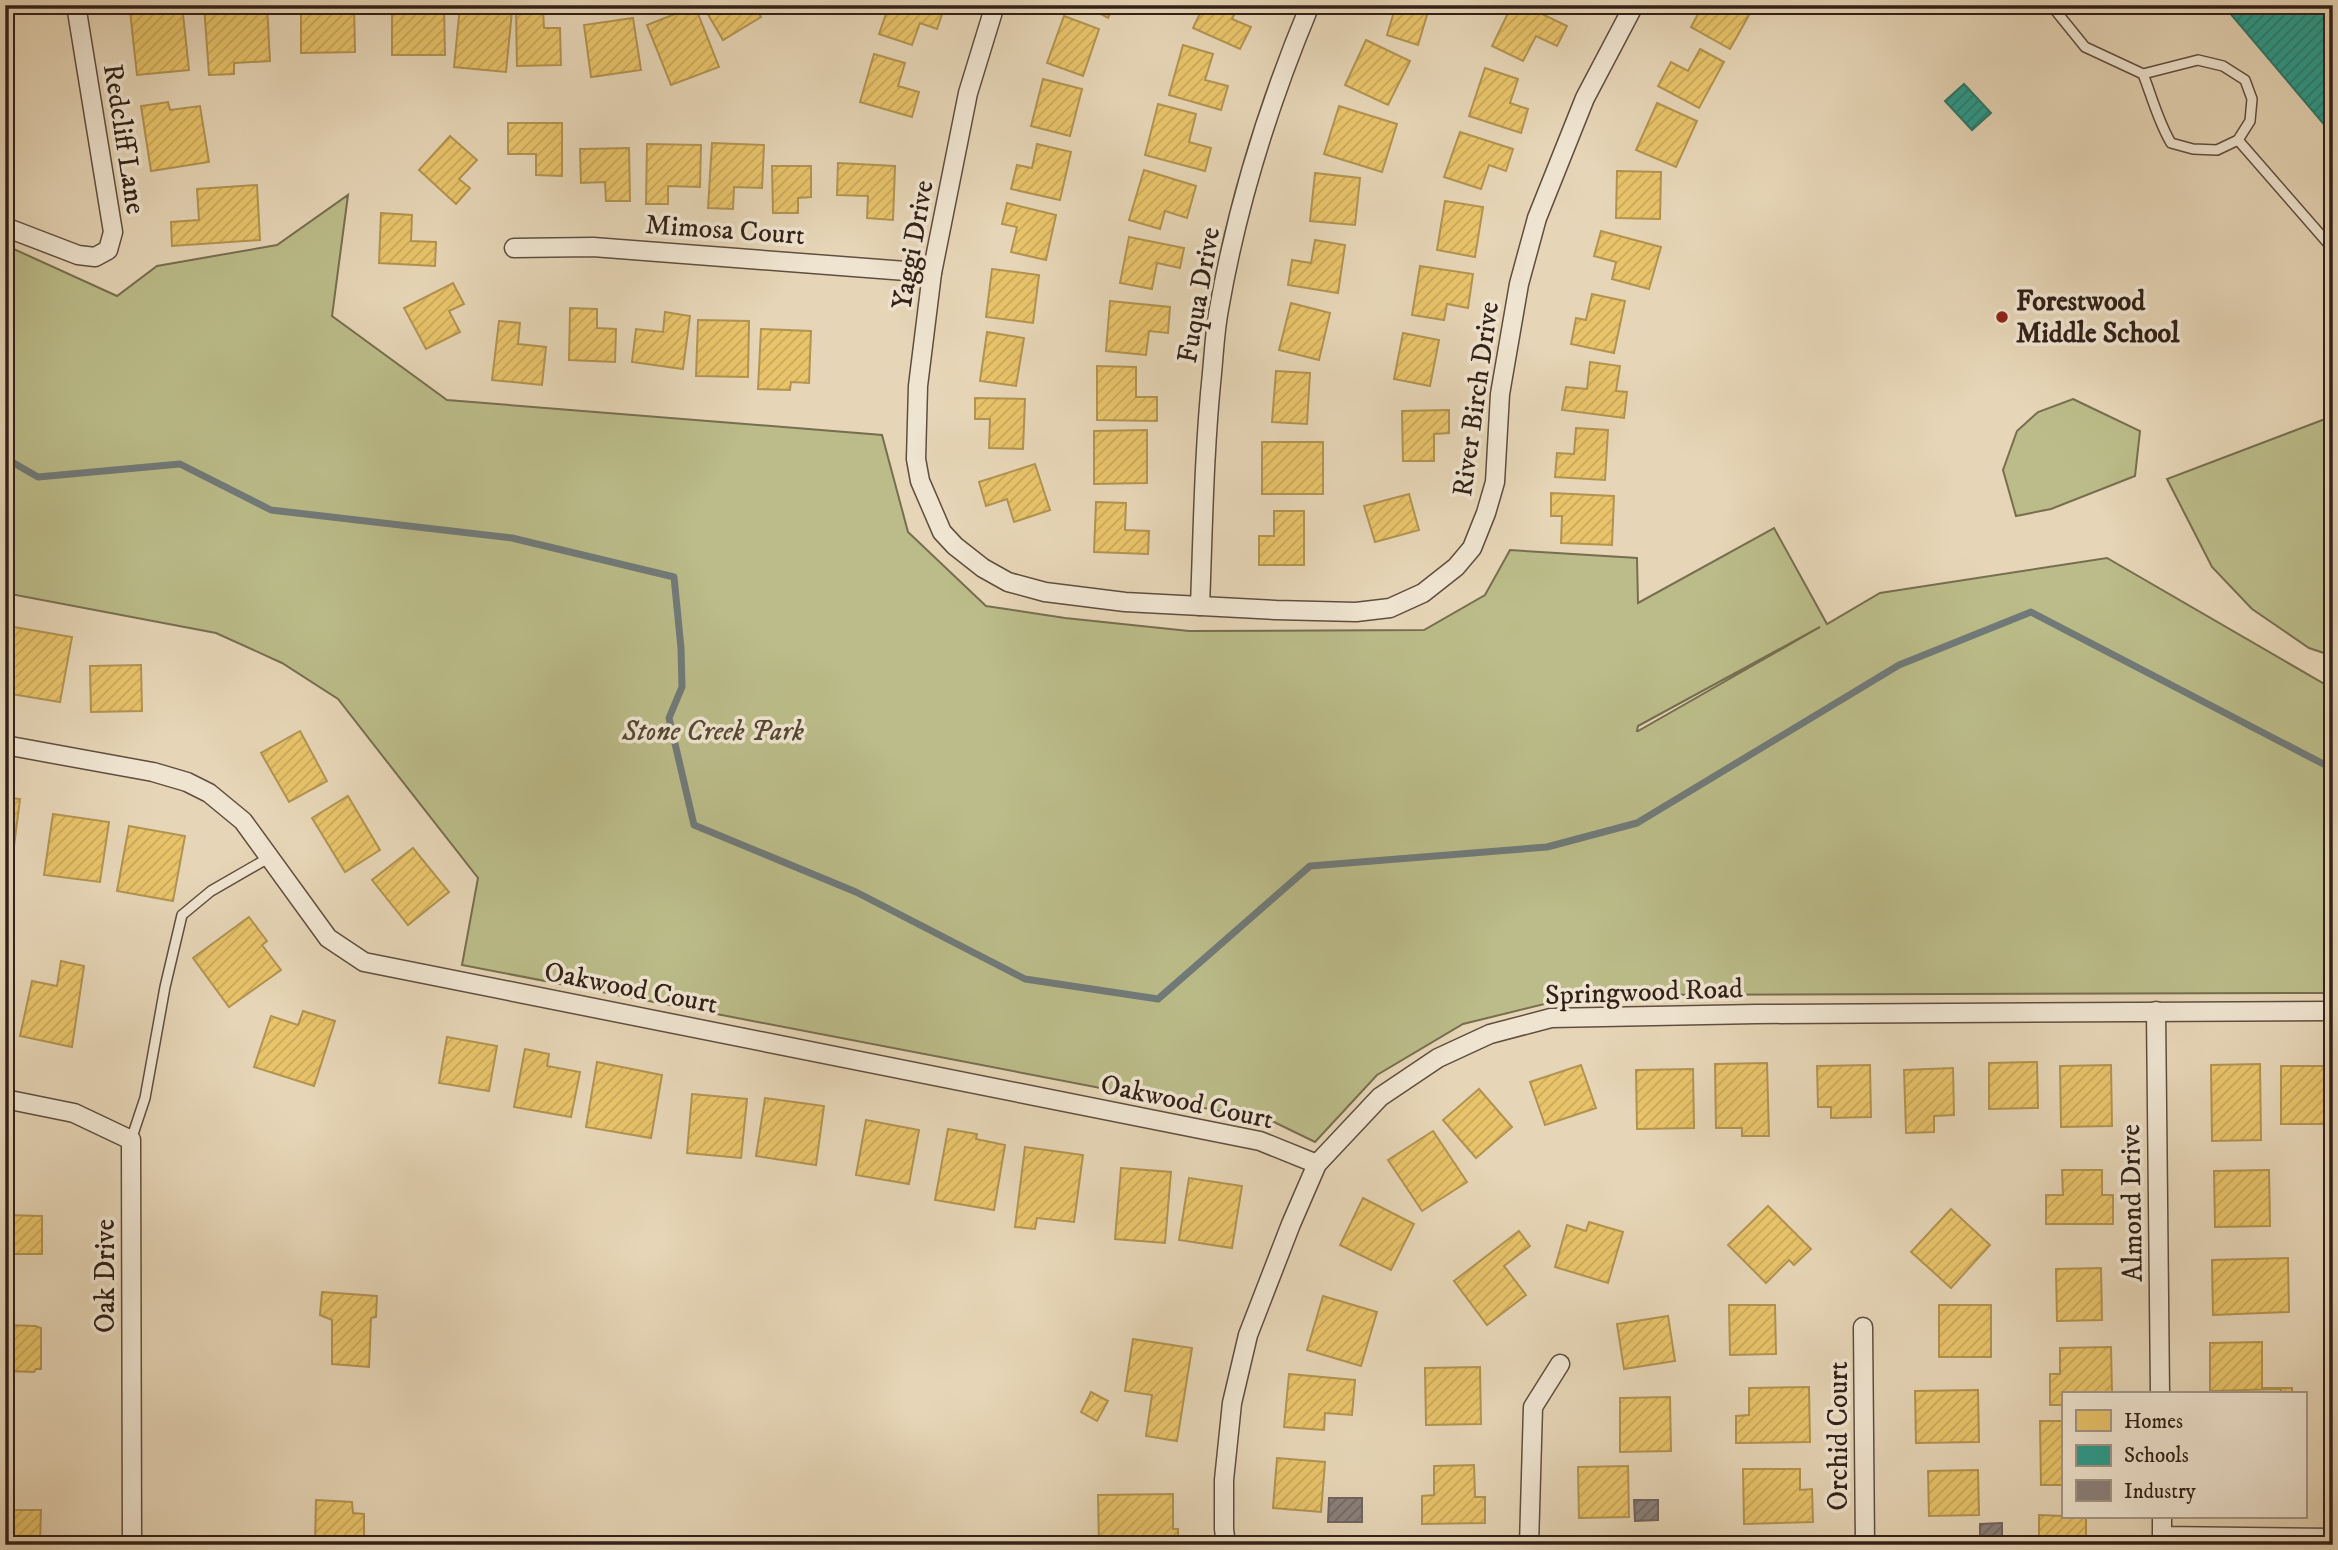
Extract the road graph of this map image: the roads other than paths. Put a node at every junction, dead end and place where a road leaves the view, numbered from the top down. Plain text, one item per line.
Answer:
1 (76, 5) edge
2 (995, 5) edge
3 (1310, 5) edge
4 (1634, 5) edge
5 (2051, 5) edge
6 (2143, 74) junction
7 (2238, 140) junction
8 (5, 227) edge
9 (514, 248) dead end
10 (2333, 249) edge
11 (932, 273) junction
12 (926, 497) joint
13 (1200, 606) junction
14 (5, 745) edge
15 (270, 857) junction
16 (2157, 1011) junction
17 (2333, 1011) edge
18 (5, 1099) edge
19 (131, 1140) junction
20 (1317, 1164) junction
21 (1863, 1327) dead end
22 (1560, 1364) dead end
23 (2160, 1392) edge
24 (2162, 1518) edge
25 (2333, 1538) edge
26 (132, 1545) edge
27 (1226, 1545) edge
28 (1529, 1545) edge
29 (1865, 1545) edge

1 - 8 street, Redcliff Lane
2 - 11 street, Yaggi Drive
3 - 13 street, Fuqua Drive
4 - 13 street, River Birch Drive
5 - 6 lane
6 - 7 lane
6 - 7 lane
7 - 10 lane
9 - 11 street, Mimosa Court
11 - 12 street, Yaggi Drive
12 - 13 street, River Birch Drive
14 - 15 street, Oakwood Court
15 - 19 lane
15 - 20 street, Oakwood Court
16 - 17 street, Springwood Road
16 - 20 street, Springwood Road
16 - 23 street, Almond Drive
18 - 19 street
19 - 26 street, Oak Drive
20 - 27 street, Springwood Road
21 - 29 street, Orchid Court
22 - 28 street
24 - 25 street

